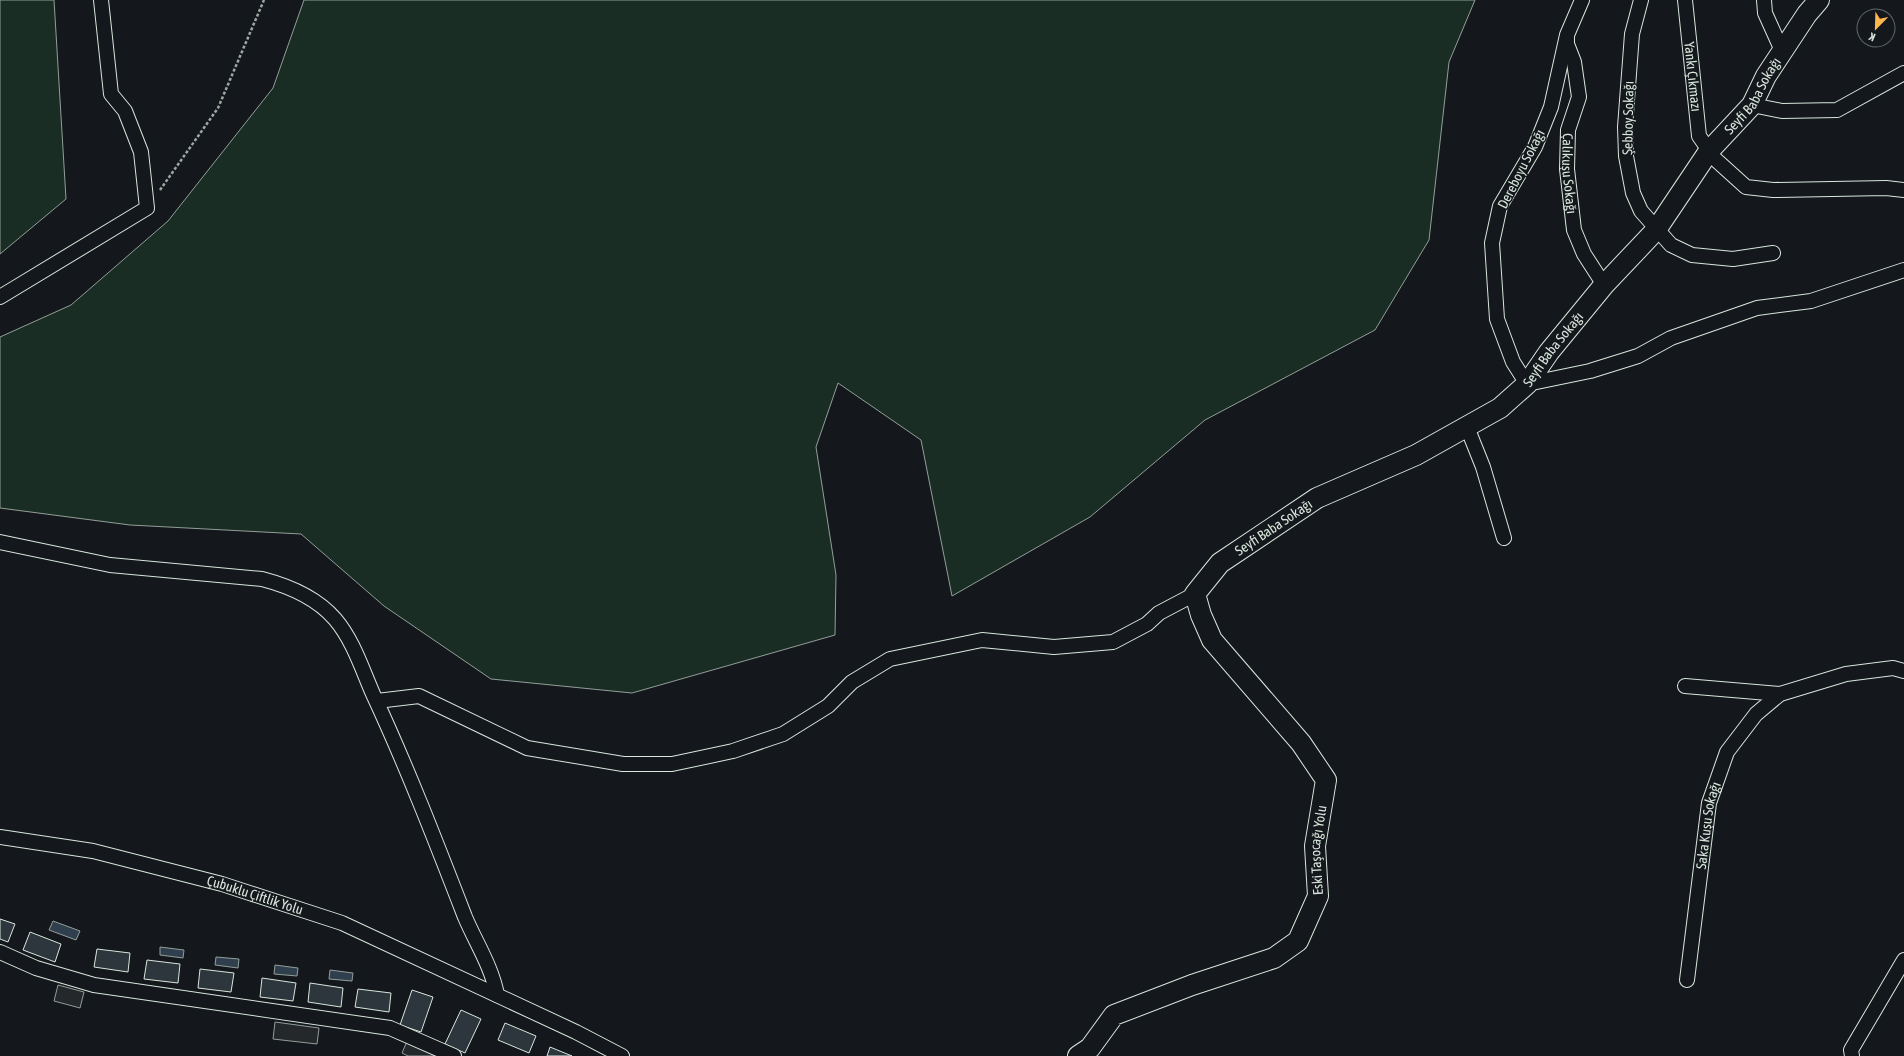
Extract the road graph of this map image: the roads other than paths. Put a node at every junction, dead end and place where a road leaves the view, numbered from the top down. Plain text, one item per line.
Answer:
1 (101, 0) edge
2 (1582, 0) edge
3 (1641, 0) edge
4 (1685, 0) edge
5 (1764, 0) edge
6 (1819, 0) edge
7 (1567, 35) junction
8 (1783, 53) junction
9 (1904, 73) edge
10 (1752, 105) junction
11 (1709, 151) junction
12 (1904, 190) edge
13 (1656, 230) junction
14 (1773, 253) dead end
15 (1904, 270) edge
16 (1604, 285) junction
17 (0, 297) edge
18 (1527, 384) junction
19 (1467, 427) junction
20 (1504, 538) dead end
21 (0, 542) edge
22 (1195, 594) junction
23 (1904, 671) edge
24 (1685, 686) dead end
25 (1780, 694) junction
26 (377, 700) junction
27 (0, 838) edge
28 (0, 952) edge
29 (1904, 960) edge
30 (1687, 980) dead end
31 (497, 995) junction
32 (454, 1056) edge
33 (622, 1056) edge
34 (1078, 1056) edge
35 (1852, 1056) edge

1 - 17 street
2 - 7 street, Dereboyu Sokağı
3 - 13 street, Şebboy Sokağı
4 - 11 street, Yankı Çıkmazı
5 - 8 street
6 - 8 street, Seyfi Baba Sokağı
7 - 16 street, Çalıkuşu Sokağı
7 - 18 street, Dereboyu Sokağı
8 - 10 street, Seyfi Baba Sokağı
9 - 10 street
10 - 11 street, Seyfi Baba Sokağı
11 - 12 street, Yankı Çıkmazı
11 - 13 street, Seyfi Baba Sokağı
13 - 14 street, Şebboy Sokağı
13 - 16 street, Seyfi Baba Sokağı
15 - 18 street
16 - 18 street, Seyfi Baba Sokağı
18 - 19 street, Seyfi Baba Sokağı
19 - 20 street
19 - 22 street, Seyfi Baba Sokağı
21 - 26 street
22 - 26 street
22 - 34 street, Eski Taşocağı Yolu
23 - 25 street, Saka Kuşu Sokağı
24 - 25 street, Saka Kuşu Sokağı
25 - 30 street, Saka Kuşu Sokağı
26 - 31 street
27 - 31 street, Çubuklu Çiftlik Yolu
28 - 32 street
29 - 35 street
31 - 33 street, Çubuklu Çiftlik Yolu

